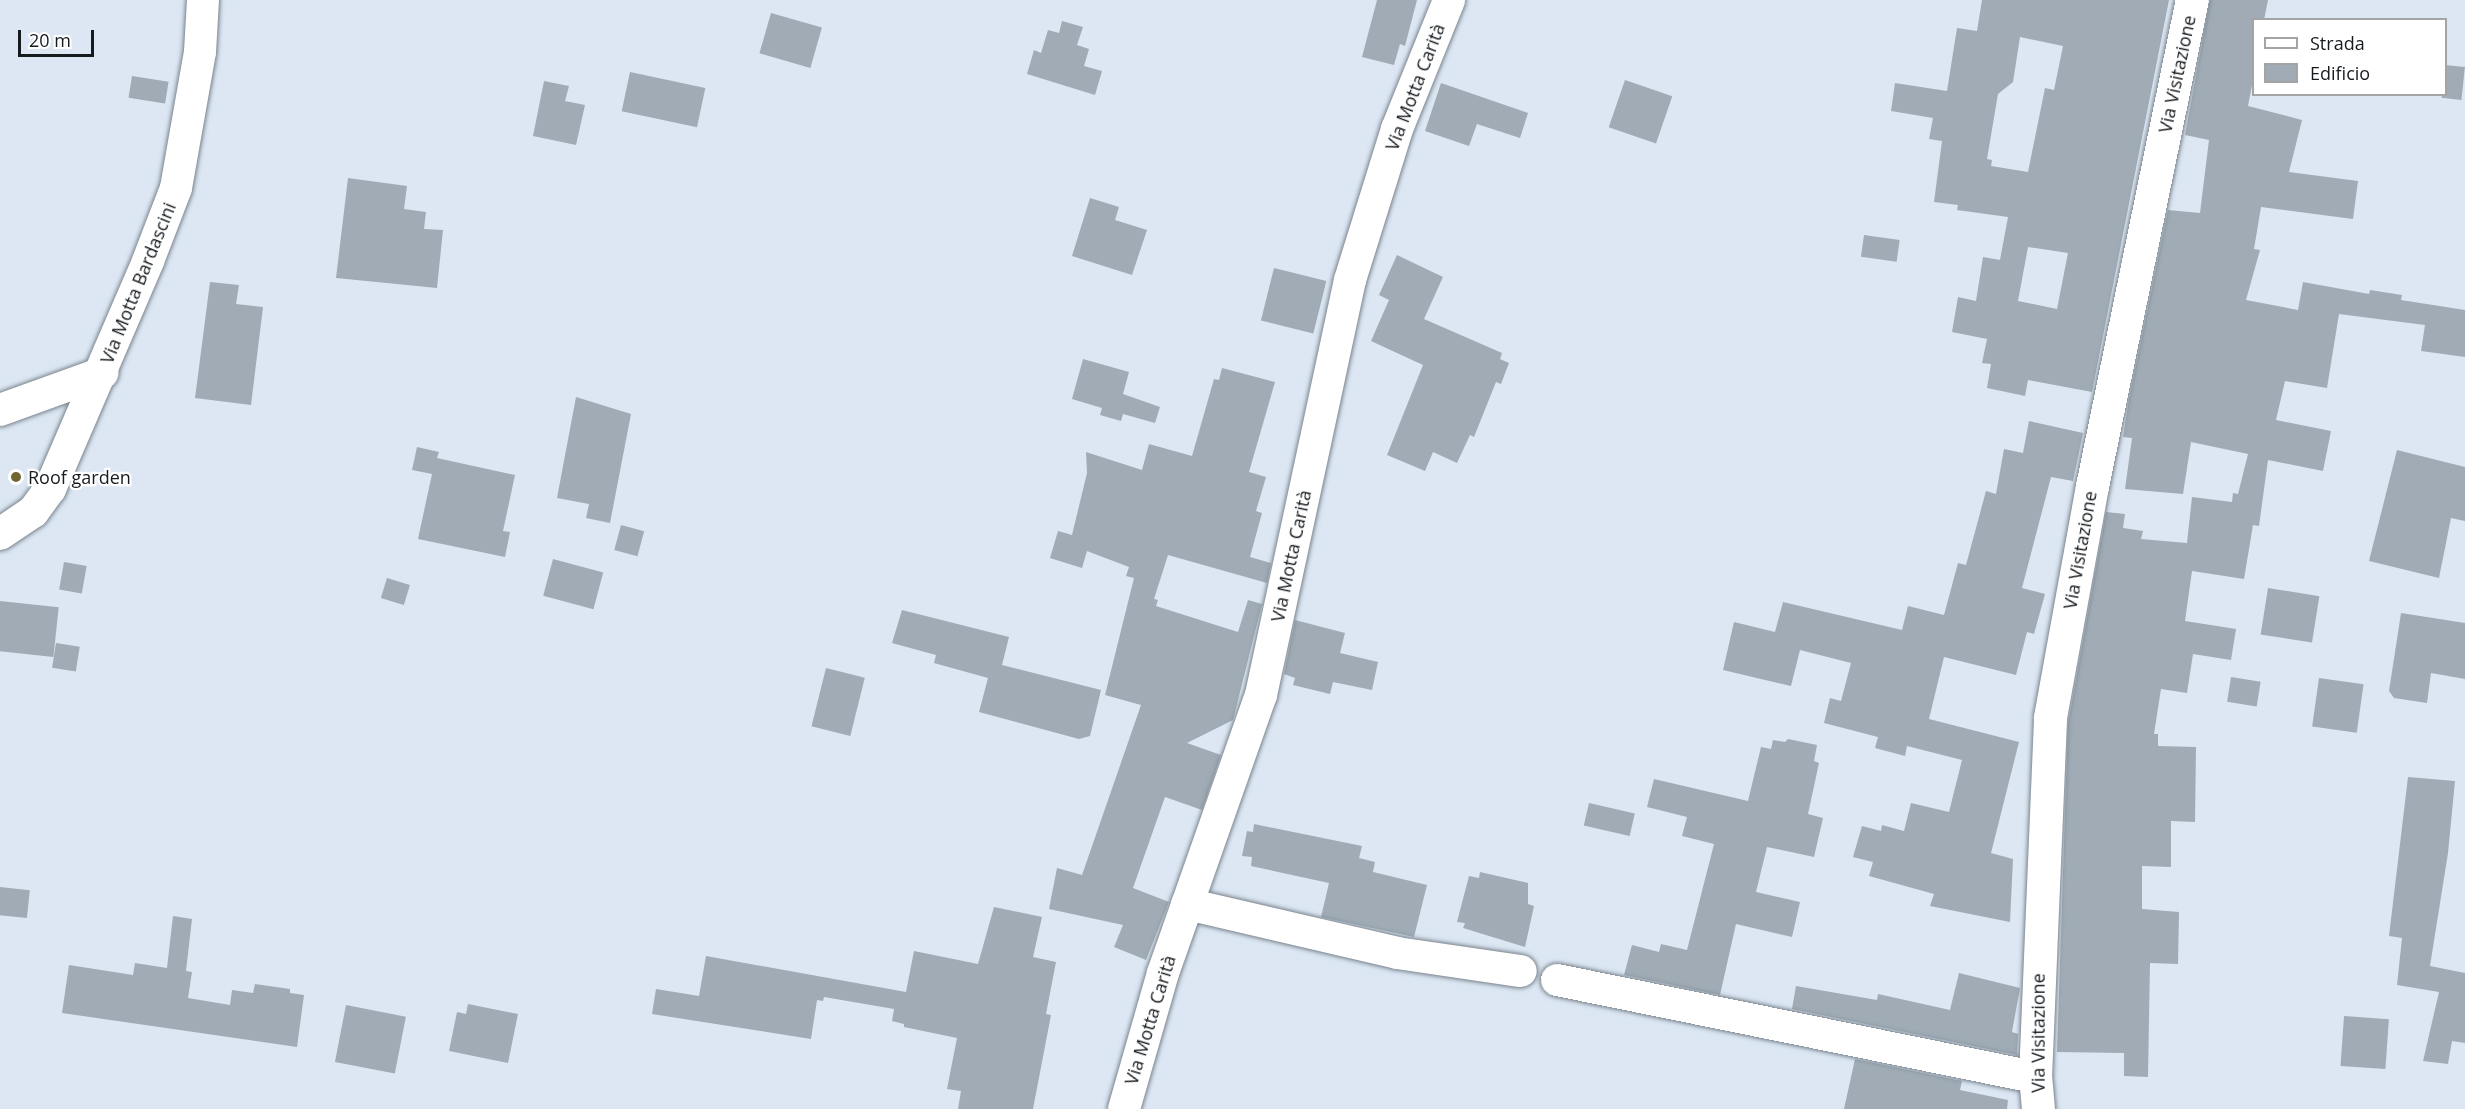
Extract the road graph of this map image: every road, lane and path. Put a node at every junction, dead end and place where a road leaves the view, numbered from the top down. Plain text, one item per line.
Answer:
1 (203, 0) edge
2 (1449, 0) edge
3 (2192, 0) edge
4 (102, 373) junction
5 (0, 410) edge
6 (0, 534) edge
7 (1187, 904) junction
8 (1521, 971) dead end
9 (1557, 980) dead end
10 (2035, 1077) junction
11 (1124, 1109) edge
12 (2038, 1109) edge

1 - 4 street, Via Motta Bardascini
2 - 7 street, Via Motta Carità
3 - 10 street, Via Visitazione
4 - 5 street
4 - 6 street, Via Motta Bardascini
7 - 8 street
7 - 11 street, Via Motta Carità
9 - 10 street
10 - 12 street, Via Visitazione

